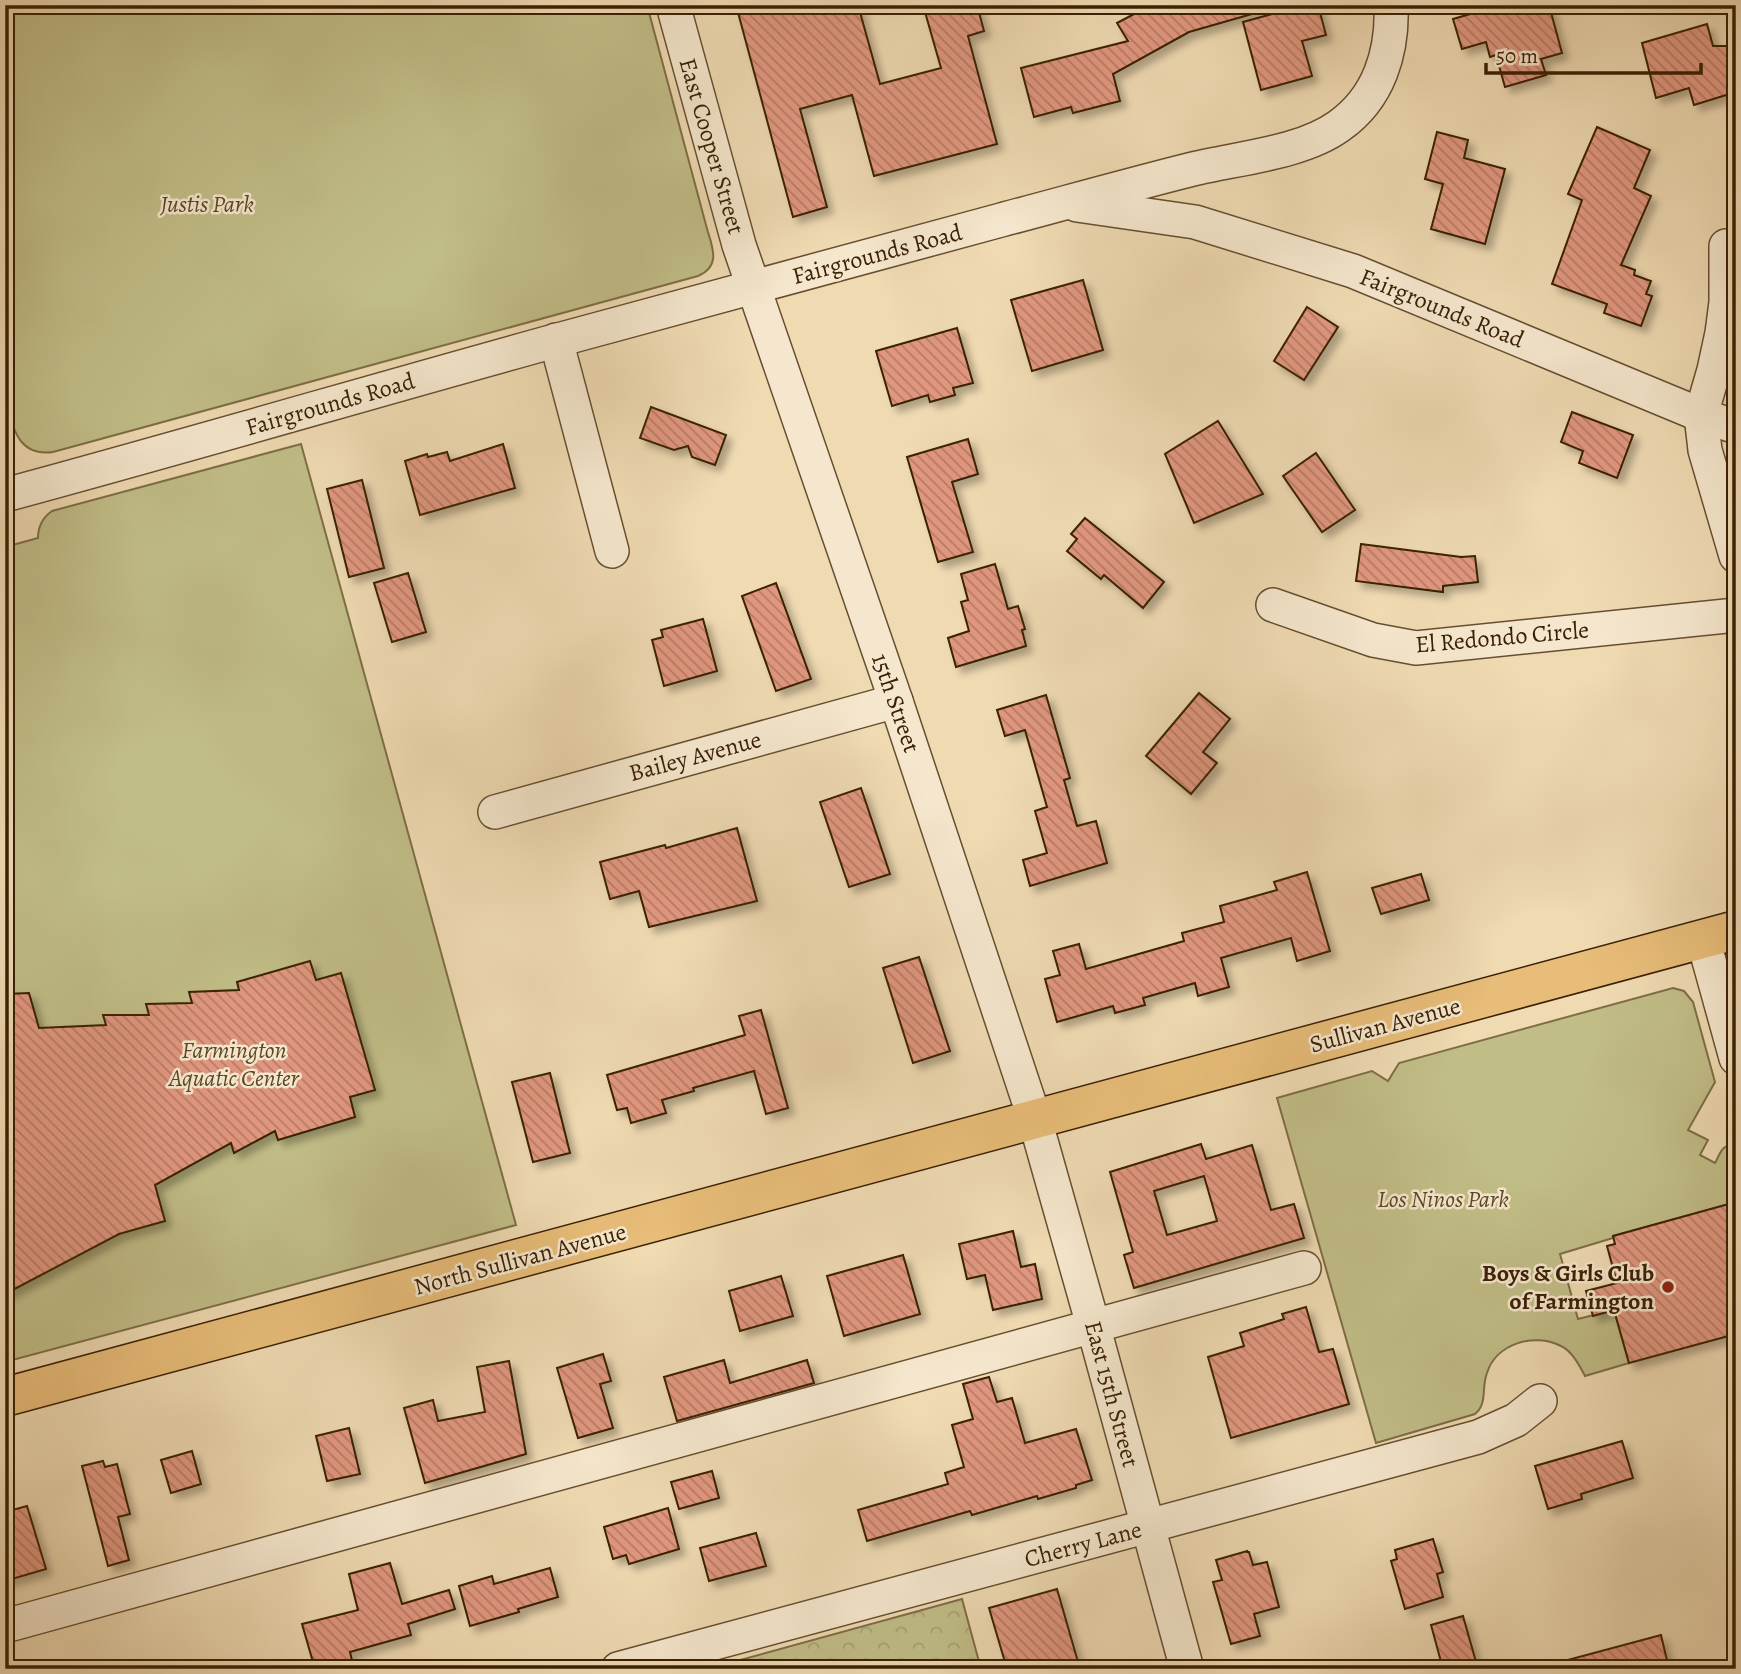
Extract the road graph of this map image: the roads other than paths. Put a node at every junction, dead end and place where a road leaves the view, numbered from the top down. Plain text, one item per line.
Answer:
1 (673, 5) edge
2 (1391, 5) edge
3 (1064, 204) junction
4 (1726, 246) dead end
5 (753, 287) junction
6 (556, 340) junction
7 (1700, 415) junction
8 (1736, 427) edge
9 (6, 490) edge
10 (612, 551) dead end
11 (1736, 556) edge
12 (1273, 605) dead end
13 (1736, 615) edge
14 (896, 701) junction
15 (495, 812) dead end
16 (1719, 935) edge
17 (1736, 1058) edge
18 (1035, 1120) junction
19 (1304, 1268) dead end
20 (1093, 1325) junction
21 (5, 1397) edge
22 (1540, 1401) dead end
23 (1148, 1527) junction
24 (5, 1626) edge
25 (618, 1669) edge
26 (1187, 1669) edge

1 - 5 street, East Cooper Street
2 - 3 street
3 - 5 street, Fairgrounds Road
3 - 7 street, Fairgrounds Road
4 - 7 street
5 - 6 street, Fairgrounds Road
5 - 14 street, 15th Street
6 - 9 street, Fairgrounds Road
6 - 10 street
7 - 8 street, Fairgrounds Road
7 - 11 street
12 - 13 street, El Redondo Circle
14 - 15 street, Bailey Avenue
14 - 18 street, 15th Street
16 - 17 street
16 - 18 main road, Sullivan Avenue
18 - 20 street, East 15th Street
18 - 21 main road, North Sullivan Avenue
19 - 20 street
20 - 23 street, East 15th Street
20 - 24 street
22 - 23 street, Cherry Lane
23 - 25 street, Cherry Lane
23 - 26 street, East 15th Street

